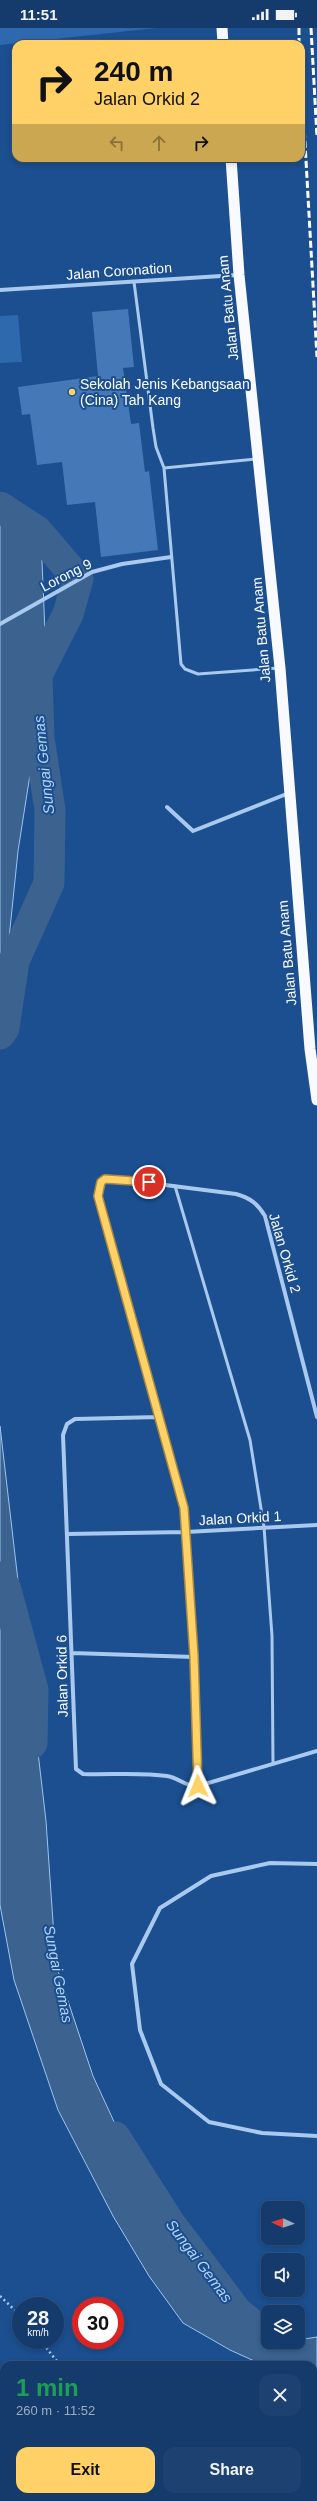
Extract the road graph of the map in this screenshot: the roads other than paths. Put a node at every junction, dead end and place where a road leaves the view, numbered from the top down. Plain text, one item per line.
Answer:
1 (222, 28) edge
2 (223, 40) edge
3 (231, 162) edge
4 (239, 275) junction
5 (134, 282) junction
6 (0, 290) edge
7 (259, 459) junction
8 (164, 468) junction
9 (171, 557) junction
10 (0, 624) edge
11 (280, 668) junction
12 (290, 793) junction
13 (167, 806) dead end
14 (317, 1100) edge
15 (175, 1185) junction
16 (159, 1417) junction
17 (317, 1417) edge
18 (317, 1525) edge
19 (264, 1527) junction
20 (186, 1532) junction
21 (68, 1534) junction
22 (72, 1653) junction
23 (194, 1656) junction
24 (317, 1751) edge
25 (273, 1764) junction
26 (198, 1786) junction
27 (317, 1864) edge
28 (317, 2136) edge

1 - 2 highway
3 - 4 highway, Jalan Batu Anam
4 - 5 street, Jalan Coronation
4 - 7 highway, Jalan Batu Anam
5 - 6 street, Jalan Coronation
5 - 8 lane
7 - 8 lane
7 - 11 highway, Jalan Batu Anam
8 - 9 lane
9 - 10 street, Lorong 9
9 - 11 lane
11 - 12 highway, Jalan Batu Anam
12 - 13 street
12 - 14 highway, Jalan Batu Anam
15 - 16 street, Jalan Orkid 2
15 - 17 street, Jalan Orkid 2
15 - 19 lane
16 - 20 street
16 - 21 street, Jalan Orkid 6
18 - 19 street, Jalan Orkid 1
19 - 20 street, Jalan Orkid 1
19 - 25 lane
20 - 21 street, Jalan Orkid 1
20 - 23 street
21 - 22 street, Jalan Orkid 6
22 - 23 street
22 - 26 street, Jalan Orkid 6
23 - 26 street
24 - 25 street
25 - 26 street
27 - 28 street

